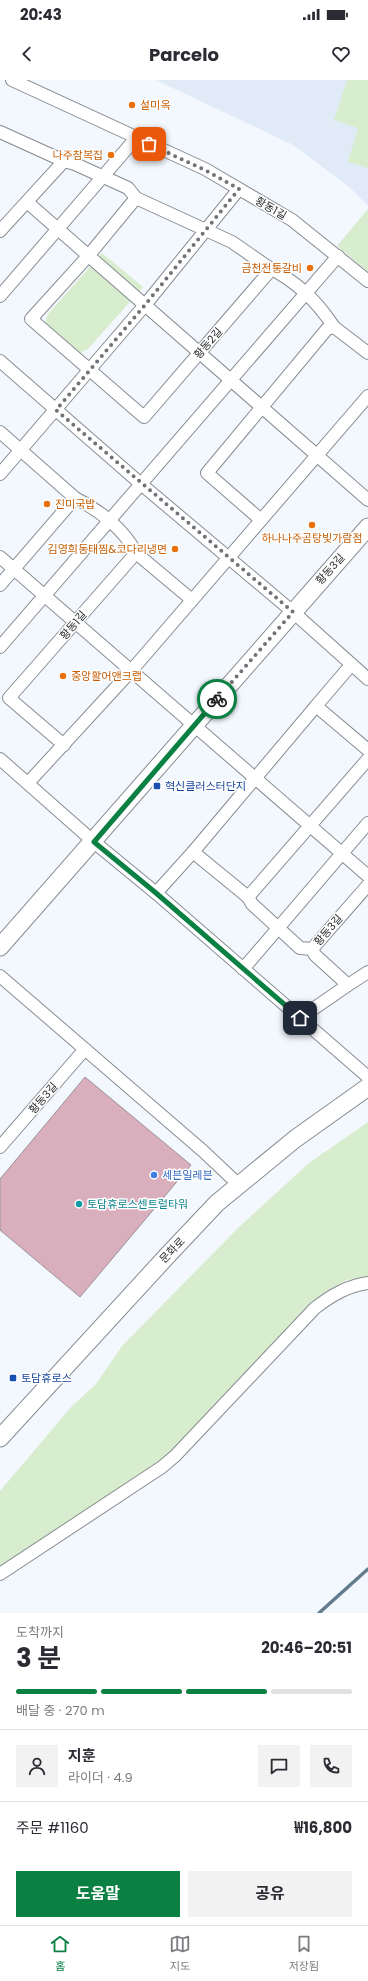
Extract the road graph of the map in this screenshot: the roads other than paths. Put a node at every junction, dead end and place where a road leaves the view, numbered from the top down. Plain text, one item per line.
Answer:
1 (12, 80) edge
2 (0, 132) edge
3 (136, 138) junction
4 (64, 161) junction
5 (102, 176) junction
6 (239, 189) junction
7 (136, 198) junction
8 (27, 202) junction
9 (58, 229) junction
10 (207, 230) junction
11 (0, 231) edge
12 (88, 255) junction
13 (338, 256) junction
14 (268, 267) junction
15 (368, 281) edge
16 (306, 294) junction
17 (0, 296) edge
18 (145, 305) junction
19 (334, 327) junction
20 (200, 353) junction
21 (368, 353) edge
22 (0, 361) edge
23 (89, 370) junction
24 (231, 380) junction
25 (368, 396) edge
26 (262, 407) junction
27 (56, 410) junction
28 (0, 432) edge
29 (20, 450) junction
30 (318, 456) junction
31 (0, 474) edge
32 (141, 484) junction
33 (75, 498) junction
34 (368, 500) edge
35 (108, 520) junction
36 (261, 520) junction
37 (368, 527) edge
38 (136, 552) junction
39 (0, 557) edge
40 (230, 558) junction
41 (14, 569) junction
42 (0, 585) edge
43 (44, 596) junction
44 (192, 600) junction
45 (293, 612) junction
46 (75, 623) junction
47 (0, 648) edge
48 (351, 664) junction
49 (131, 671) junction
50 (368, 679) edge
51 (4, 696) edge
52 (316, 706) junction
53 (194, 726) junction
54 (64, 745) junction
55 (368, 750) edge
56 (0, 759) edge
57 (368, 759) edge
58 (255, 779) junction
59 (28, 783) junction
60 (368, 823) edge
61 (310, 826) junction
62 (94, 842) junction
63 (193, 852) junction
64 (342, 854) junction
65 (368, 876) edge
66 (368, 885) edge
67 (156, 893) junction
68 (248, 897) junction
69 (278, 928) junction
70 (0, 947) edge
71 (312, 949) junction
72 (243, 969) junction
73 (368, 972) edge
74 (0, 976) edge
75 (348, 985) junction
76 (300, 1018) junction
77 (85, 1050) junction
78 (368, 1077) edge
79 (368, 1087) edge
80 (0, 1147) edge
81 (239, 1185) junction
82 (368, 1283) edge
83 (0, 1438) edge
84 (0, 1574) edge

1 - 3 street, 황동1길
2 - 4 street
3 - 5 street
3 - 6 street, 황동1길
4 - 5 street
4 - 8 street
5 - 7 street
5 - 9 street
6 - 10 street
6 - 13 street, 황동1길
7 - 10 street
7 - 12 street, 황동2길
8 - 9 street
8 - 11 street
9 - 12 street
9 - 17 street
10 - 14 street
10 - 18 street
12 - 18 street
12 - 23 street, 황동2길
13 - 15 street, 황동1길
13 - 16 street
14 - 16 street
14 - 20 street, 황동2길
16 - 19 street
16 - 24 street
18 - 20 street
18 - 23 street
19 - 21 street
19 - 26 street
20 - 23 street, 황동2길
20 - 24 street
22 - 27 street
23 - 27 street
24 - 26 street
24 - 32 street
25 - 30 street
26 - 30 street
26 - 36 street
27 - 29 street
27 - 32 street
28 - 29 street
29 - 31 street
29 - 33 street
30 - 34 street
30 - 36 street
32 - 35 street
32 - 40 street
33 - 35 street
33 - 41 street
35 - 38 street
35 - 43 street
36 - 40 street
37 - 45 street, 황동3길
38 - 44 street
38 - 46 street, 황동1길
39 - 41 street
40 - 44 street
40 - 45 street
41 - 42 street
41 - 43 street
43 - 46 street
43 - 47 street
44 - 49 street
45 - 48 street
45 - 53 street, 황동3길
46 - 49 street
46 - 51 street, 황동1길
48 - 50 street
48 - 52 street
49 - 53 street
49 - 54 street
51 - 54 street, 황동1길
52 - 55 street
52 - 58 street
53 - 58 street
53 - 62 street, 황동3길
54 - 59 street
56 - 59 street
57 - 61 street
58 - 61 street
58 - 63 street
59 - 62 street
60 - 64 street
61 - 64 street
61 - 68 street
62 - 67 street
62 - 70 street, 황동3길
63 - 67 street
63 - 68 street
64 - 65 street
64 - 69 street
66 - 71 street, 황동3길
67 - 72 street
68 - 69 street
69 - 71 street
69 - 72 street
71 - 75 street, 황동3길
72 - 76 street
73 - 75 street
74 - 77 street
75 - 76 street
76 - 78 street
77 - 80 street, 황동3길
77 - 81 street
79 - 81 street, 문화로
81 - 83 street, 문화로
82 - 84 street

